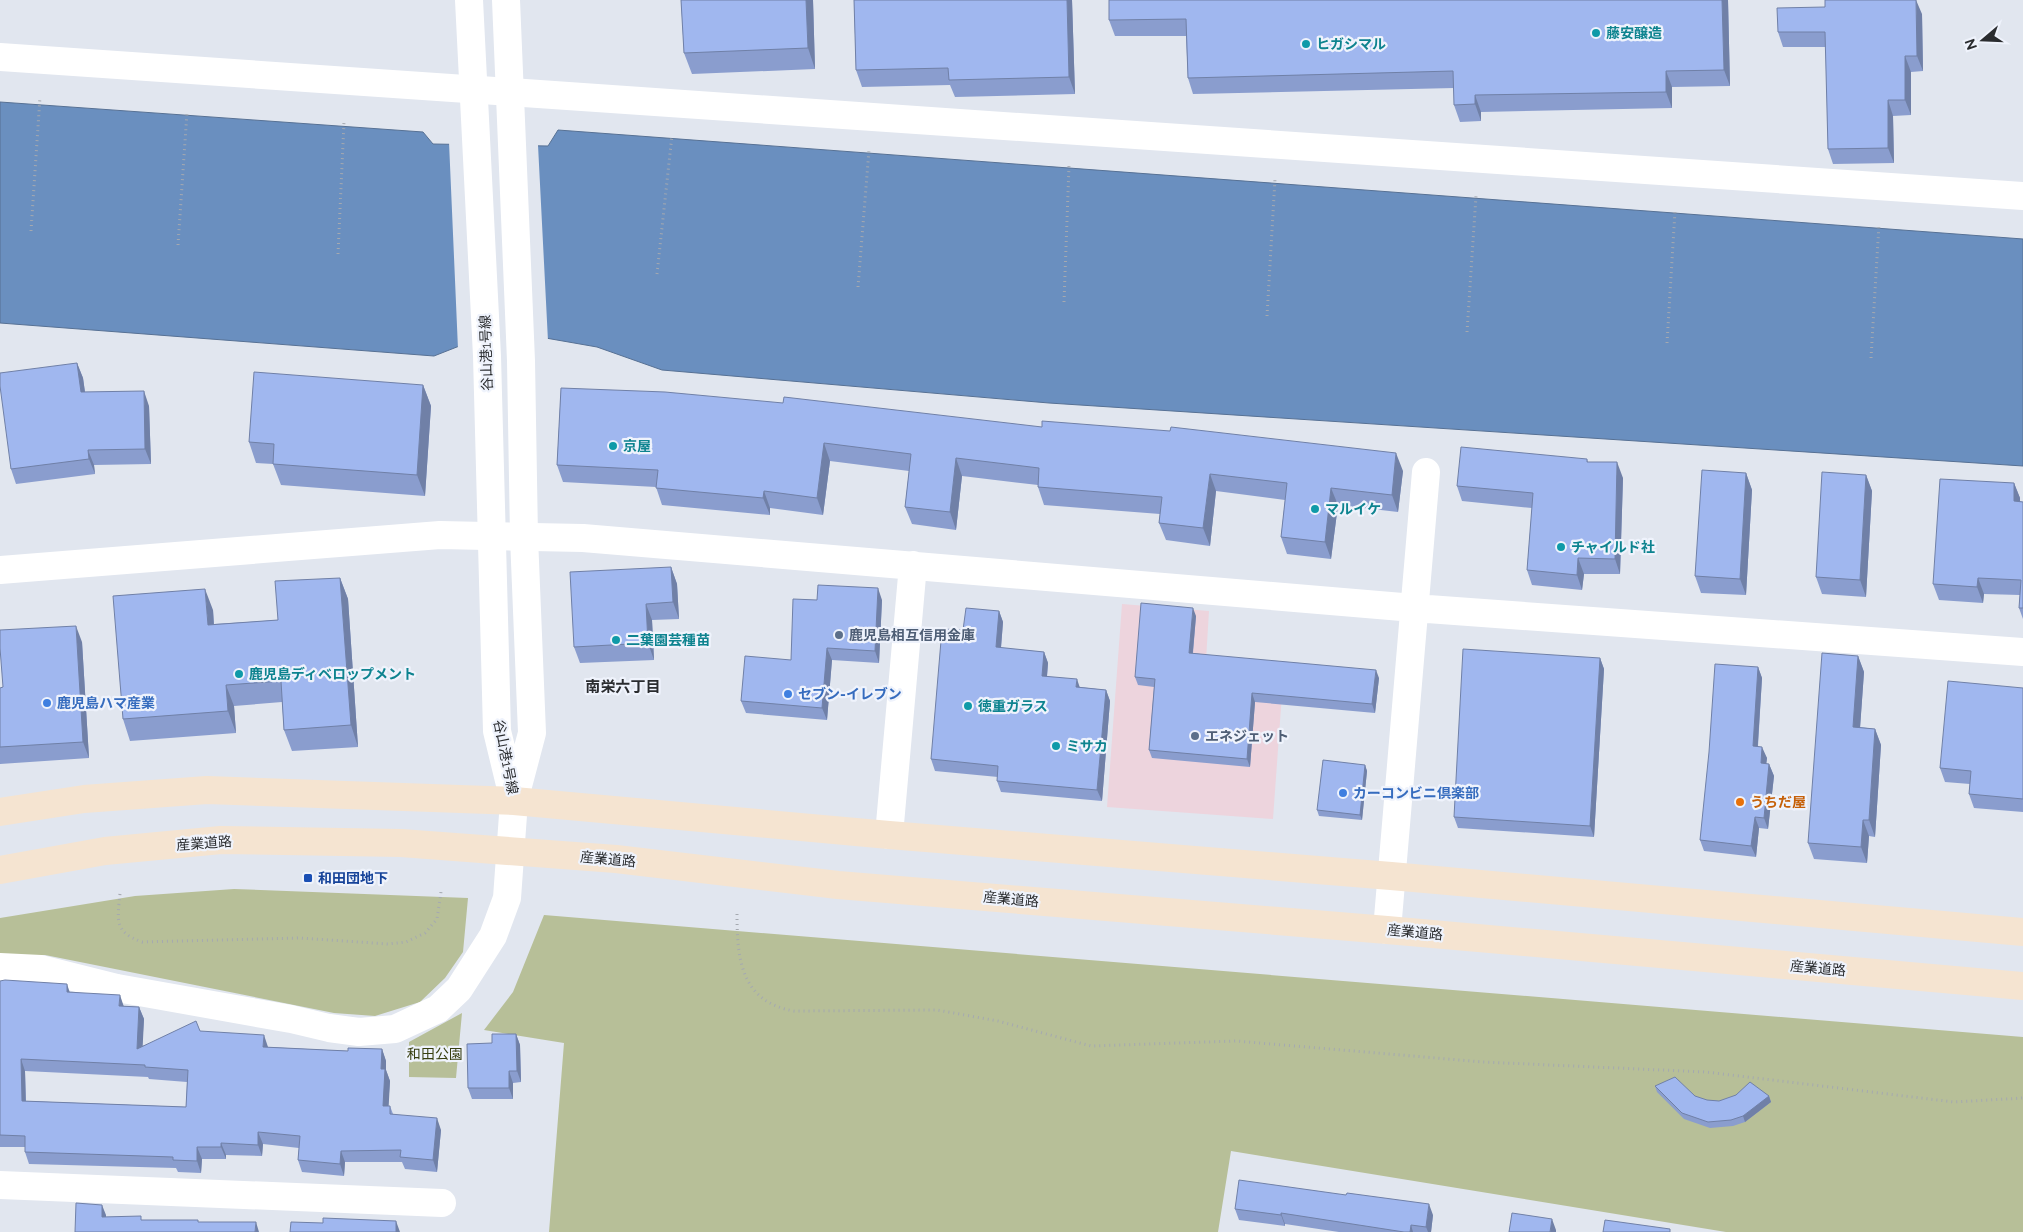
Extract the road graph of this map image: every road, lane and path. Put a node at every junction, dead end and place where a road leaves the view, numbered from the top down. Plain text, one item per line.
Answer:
1 (469, 0) edge
2 (506, 0) edge
3 (0, 57) edge
4 (474, 89) junction
5 (510, 92) junction
6 (40, 97) dead end
7 (187, 112) dead end
8 (344, 122) dead end
9 (672, 135) dead end
10 (869, 150) dead end
11 (1068, 166) dead end
12 (1275, 179) dead end
13 (1476, 196) dead end
14 (2023, 196) edge
15 (1675, 211) dead end
16 (1879, 224) dead end
17 (31, 231) dead end
18 (178, 245) dead end
19 (338, 254) dead end
20 (657, 274) dead end
21 (858, 287) dead end
22 (1064, 302) dead end
23 (1267, 316) dead end
24 (1467, 332) dead end
25 (1667, 343) dead end
26 (1871, 358) dead end
27 (1426, 472) dead end
28 (492, 537) junction
29 (524, 537) junction
30 (913, 564) junction
31 (0, 570) edge
32 (1414, 608) junction
33 (2023, 652) edge
34 (514, 801) junction
35 (0, 812) edge
36 (889, 836) junction
37 (510, 850) junction
38 (0, 870) edge
39 (1391, 876) junction
40 (441, 892) dead end
41 (120, 894) dead end
42 (737, 914) dead end
43 (1386, 930) junction
44 (2023, 932) edge
45 (0, 967) edge
46 (2023, 986) edge
47 (2023, 1098) edge
48 (0, 1184) edge
49 (442, 1203) dead end

1 - 4 street, 谷山港1号線
2 - 5 street, 谷山港1号線
3 - 4 street
4 - 5 street
4 - 28 street, 谷山港1号線
5 - 14 street
5 - 29 street, 谷山港1号線
6 - 17 path
7 - 18 path
8 - 19 path
9 - 20 path
10 - 21 path
11 - 22 path
12 - 23 path
13 - 24 path
15 - 25 path
16 - 26 path
27 - 32 street
28 - 29 street
28 - 31 street
28 - 34 street, 谷山港1号線
29 - 30 street
29 - 34 street, 谷山港1号線
30 - 32 street
30 - 36 street
32 - 33 street
32 - 39 street
34 - 35 main road
34 - 36 main road
34 - 37 street
36 - 39 main road
37 - 38 main road, 産業道路
37 - 43 main road, 産業道路
37 - 45 street
39 - 43 street
39 - 44 main road
40 - 41 path
42 - 47 path
43 - 46 main road, 産業道路
48 - 49 street

